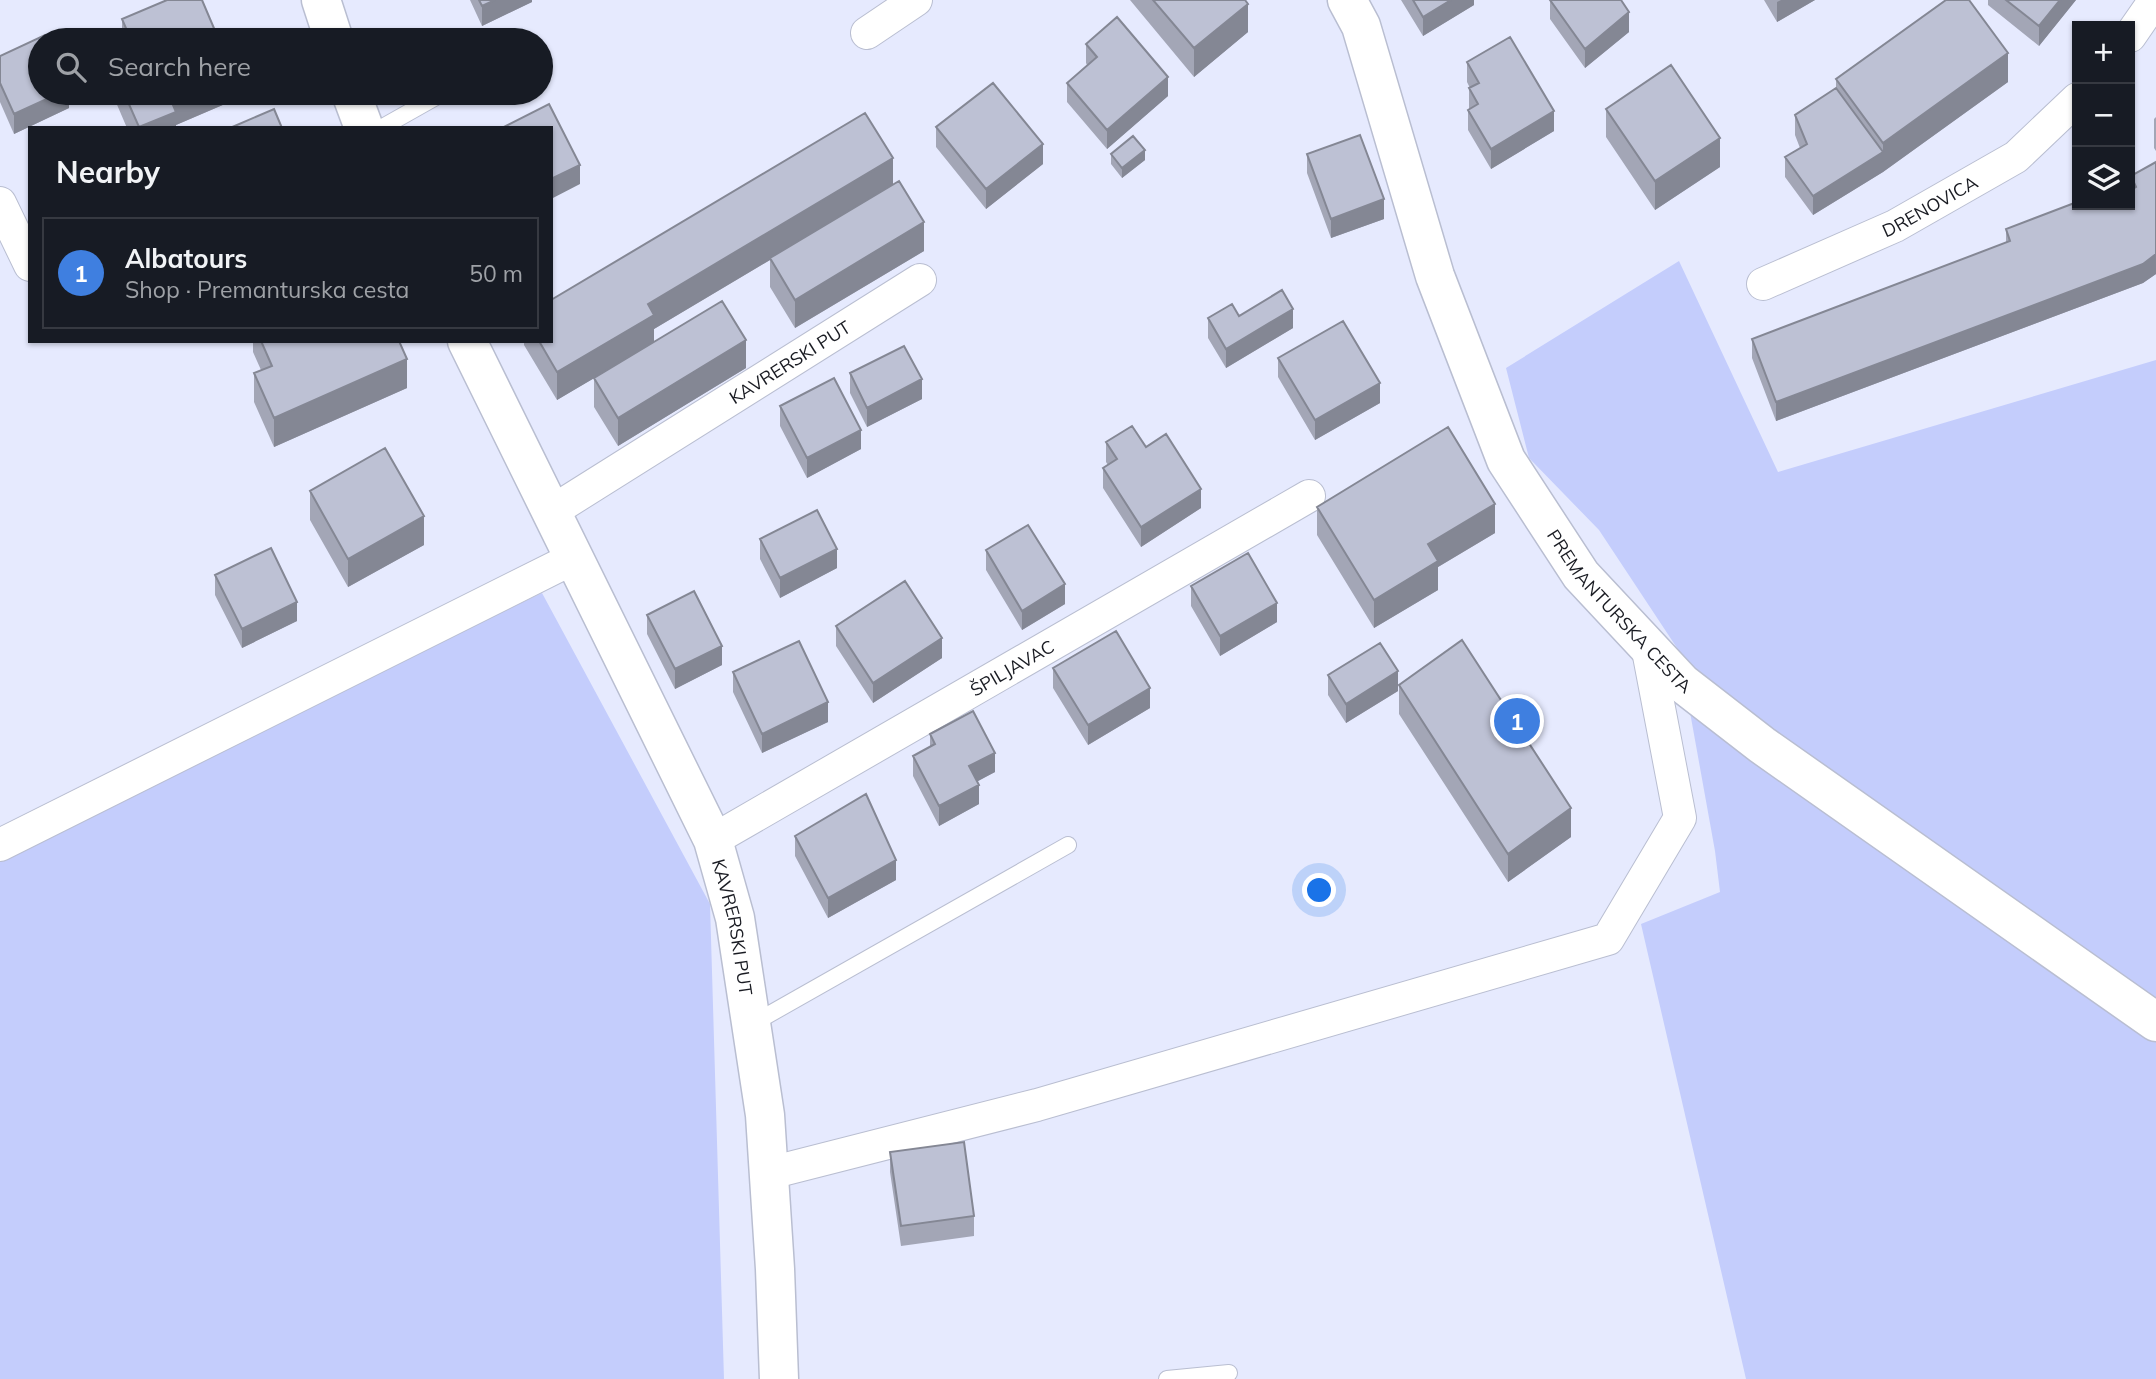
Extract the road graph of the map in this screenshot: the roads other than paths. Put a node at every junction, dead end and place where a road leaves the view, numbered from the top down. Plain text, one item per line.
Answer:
1 (321, 0) edge
2 (916, 0) edge
3 (1347, 0) edge
4 (2154, 0) edge
5 (330, 28) edge
6 (2135, 28) edge
7 (867, 33) dead end
8 (2072, 104) edge
9 (355, 105) edge
10 (422, 105) edge
11 (362, 126) edge
12 (385, 126) edge
13 (0, 203) edge
14 (28, 261) edge
15 (920, 280) dead end
16 (1763, 284) dead end
17 (468, 343) edge
18 (1309, 496) dead end
19 (551, 512) junction
20 (573, 558) junction
21 (1647, 645) junction
22 (713, 839) junction
23 (0, 845) edge
24 (1068, 845) dead end
25 (2156, 1022) edge
26 (752, 1024) junction
27 (769, 1173) junction
28 (1229, 1373) dead end
29 (779, 1379) edge
30 (1167, 1379) edge

1 - 5 main road
2 - 7 street
3 - 21 main road, PREMANTURSKA CESTA
4 - 6 street
8 - 16 street, DRENOVICA
9 - 11 main road
10 - 12 lane
13 - 14 street
15 - 19 street, KAVRERSKI PUT
17 - 19 main road, KAVRERSKI PUT
18 - 22 street, ŠPILJAVAC
19 - 20 main road, KAVRERSKI PUT
20 - 22 main road, KAVRERSKI PUT
20 - 23 street
21 - 25 main road, PREMANTURSKA CESTA
21 - 27 street
22 - 26 main road, KAVRERSKI PUT
24 - 26 lane
26 - 27 main road, KAVRERSKI PUT
27 - 29 main road, KAVRERSKI PUT
28 - 30 lane

